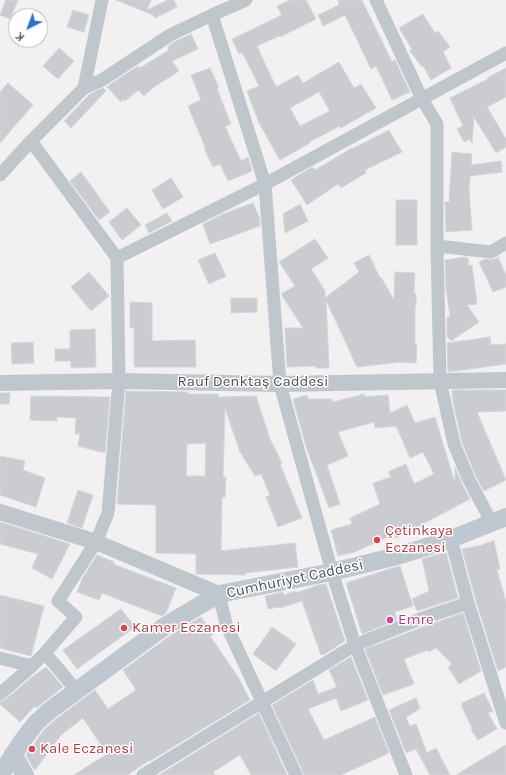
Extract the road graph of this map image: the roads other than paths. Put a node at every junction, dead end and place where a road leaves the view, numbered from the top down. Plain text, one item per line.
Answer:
1 (102, 0) edge
2 (246, 0) edge
3 (376, 0) edge
4 (212, 15) junction
5 (506, 53) edge
6 (84, 88) junction
7 (422, 99) junction
8 (31, 141) junction
9 (0, 175) edge
10 (265, 184) junction
11 (506, 243) edge
12 (437, 246) junction
13 (117, 258) junction
14 (506, 380) edge
15 (119, 381) junction
16 (440, 381) junction
17 (0, 383) edge
18 (280, 384) junction
19 (0, 512) edge
20 (499, 520) edge
21 (451, 539) junction
22 (96, 542) junction
23 (332, 572) junction
24 (219, 594) junction
25 (468, 603) junction
26 (355, 645) junction
27 (45, 653) junction
28 (0, 658) edge
29 (32, 666) junction
30 (77, 690) junction
31 (501, 690) edge
32 (0, 694) edge
33 (262, 702) junction
34 (506, 723) edge
35 (13, 754) junction
36 (0, 775) edge
37 (26, 775) edge
38 (143, 775) edge
39 (296, 775) edge
40 (406, 775) edge

1 - 6 street
2 - 4 street
3 - 7 street
4 - 6 street
4 - 10 street
5 - 7 street
6 - 8 street
7 - 10 street
7 - 12 street
8 - 9 street
8 - 13 street
10 - 13 street
10 - 18 street
11 - 12 street
12 - 16 street
13 - 15 street
14 - 16 street, Rauf Denktaş Caddesi
15 - 17 street, Rauf Denktaş Caddesi
15 - 18 street, Rauf Denktaş Caddesi
15 - 22 street
16 - 18 street, Rauf Denktaş Caddesi
16 - 20 street
18 - 23 street
19 - 22 street
20 - 21 main road, Cumhuriyet Caddesi
21 - 23 main road, Cumhuriyet Caddesi
21 - 25 street
22 - 24 street
22 - 27 street
23 - 24 main road, Cumhuriyet Caddesi
23 - 26 street
24 - 30 main road, Cumhuriyet Caddesi
24 - 33 street
25 - 26 street
25 - 31 street
26 - 33 street
26 - 40 street
27 - 29 street
27 - 30 street
28 - 29 street
29 - 32 street
30 - 35 main road, Cumhuriyet Caddesi
31 - 34 street
33 - 38 street
33 - 39 street
35 - 36 main road, Cumhuriyet Caddesi
35 - 37 main road

